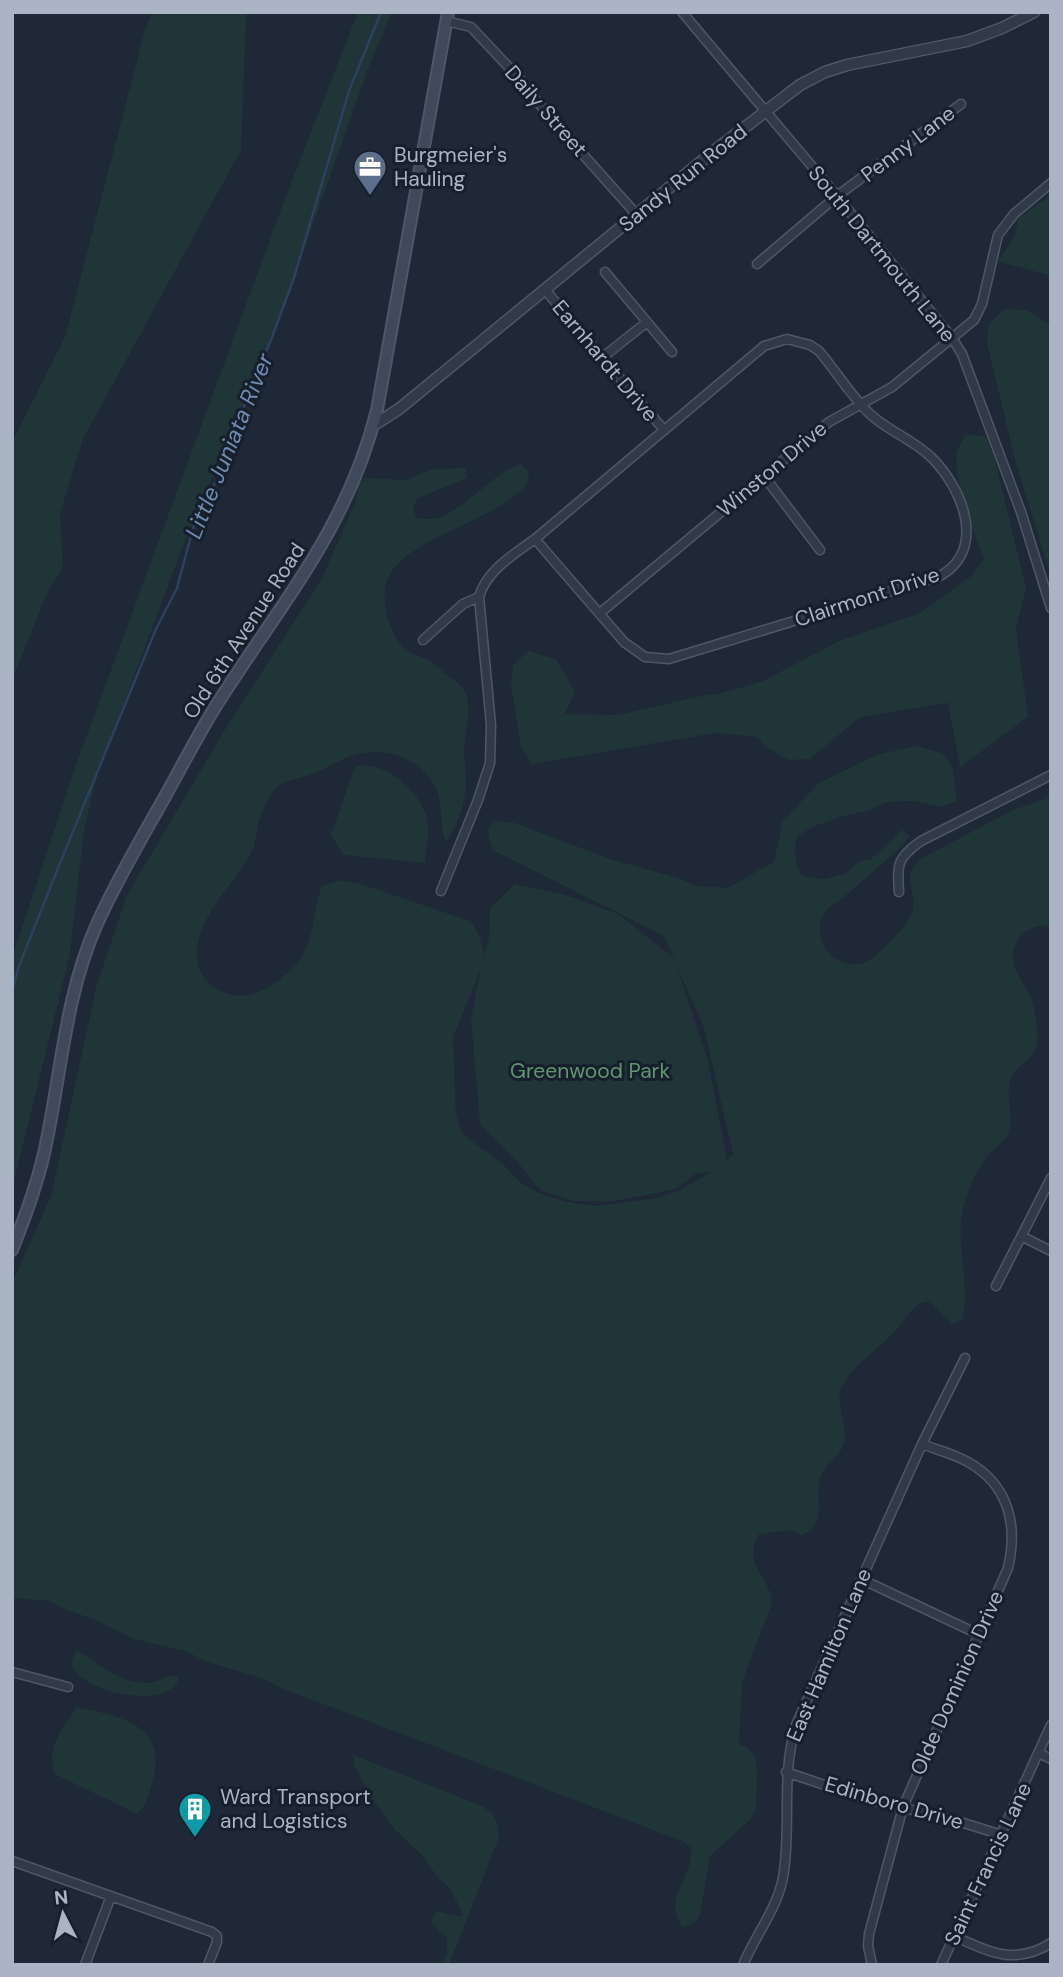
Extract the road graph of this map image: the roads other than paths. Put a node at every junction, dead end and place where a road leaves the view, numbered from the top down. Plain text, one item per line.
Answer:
1 (682, 12) edge
2 (1034, 12) edge
3 (447, 17) edge
4 (961, 104) dead end
5 (764, 111) junction
6 (1051, 183) edge
7 (837, 196) junction
8 (637, 215) junction
9 (757, 264) dead end
10 (605, 272) dead end
11 (545, 291) junction
12 (647, 322) junction
13 (952, 338) junction
14 (672, 352) dead end
15 (603, 357) junction
16 (862, 404) junction
17 (374, 425) junction
18 (664, 430) junction
19 (764, 476) junction
20 (535, 539) junction
21 (820, 550) dead end
22 (479, 597) junction
23 (1051, 608) edge
24 (600, 613) junction
25 (423, 640) dead end
26 (1051, 775) edge
27 (441, 891) dead end
28 (899, 892) dead end
29 (1051, 1178) edge
30 (1023, 1237) junction
31 (12, 1250) edge
32 (1051, 1251) edge
33 (996, 1286) dead end
34 (965, 1358) dead end
35 (922, 1444) junction
36 (860, 1579) junction
37 (978, 1634) junction
38 (12, 1672) edge
39 (68, 1687) dead end
40 (1051, 1725) edge
41 (1039, 1753) junction
42 (1051, 1759) edge
43 (786, 1772) junction
44 (902, 1807) junction
45 (1002, 1835) junction
46 (12, 1861) edge
47 (111, 1896) junction
48 (954, 1936) junction
49 (1051, 1943) edge
50 (85, 1965) edge
51 (208, 1965) edge
52 (743, 1965) edge
53 (872, 1965) edge
54 (941, 1965) edge

1 - 5 street, South Dartmouth Lane
2 - 5 street, Sandy Run Road
3 - 8 street, Daily Street
3 - 17 main road, Old 6th Avenue Road
4 - 7 street, Penny Lane
5 - 7 street, South Dartmouth Lane
5 - 8 street, Sandy Run Road
6 - 13 street, Winston Drive
7 - 9 street, Penny Lane
7 - 13 street, South Dartmouth Lane
8 - 11 street, Sandy Run Road
10 - 12 street
11 - 15 street, Earnhardt Drive
11 - 17 street, Sandy Run Road
12 - 14 street
12 - 15 street
13 - 16 street, Winston Drive
13 - 23 street, South Dartmouth Lane
15 - 18 street, Earnhardt Drive
16 - 18 street, Clairmont Drive
16 - 19 street, Winston Drive
16 - 24 street, Clairmont Drive
17 - 31 main road, Old 6th Avenue Road
18 - 20 street, Clairmont Drive
19 - 21 street
19 - 24 street, Winston Drive
20 - 22 street, Clairmont Drive
20 - 24 street, Clairmont Drive
22 - 25 street, Clairmont Drive
22 - 27 street
26 - 28 street
29 - 30 street
30 - 32 street
30 - 33 street
34 - 35 street, East Hamilton Lane
35 - 36 street, East Hamilton Lane
35 - 37 street, Olde Dominion Drive
36 - 37 street
36 - 43 street, East Hamilton Lane
37 - 44 street, Olde Dominion Drive
38 - 39 street
40 - 41 street, Saint Francis Lane
41 - 42 street
41 - 45 street, Saint Francis Lane
43 - 44 street, Edinboro Drive
43 - 52 street, East Hamilton Lane
44 - 45 street, Edinboro Drive
44 - 53 street, Olde Dominion Drive
45 - 48 street, Saint Francis Lane
46 - 47 street
47 - 50 street
47 - 51 street
48 - 49 street
48 - 54 street, Saint Francis Lane

